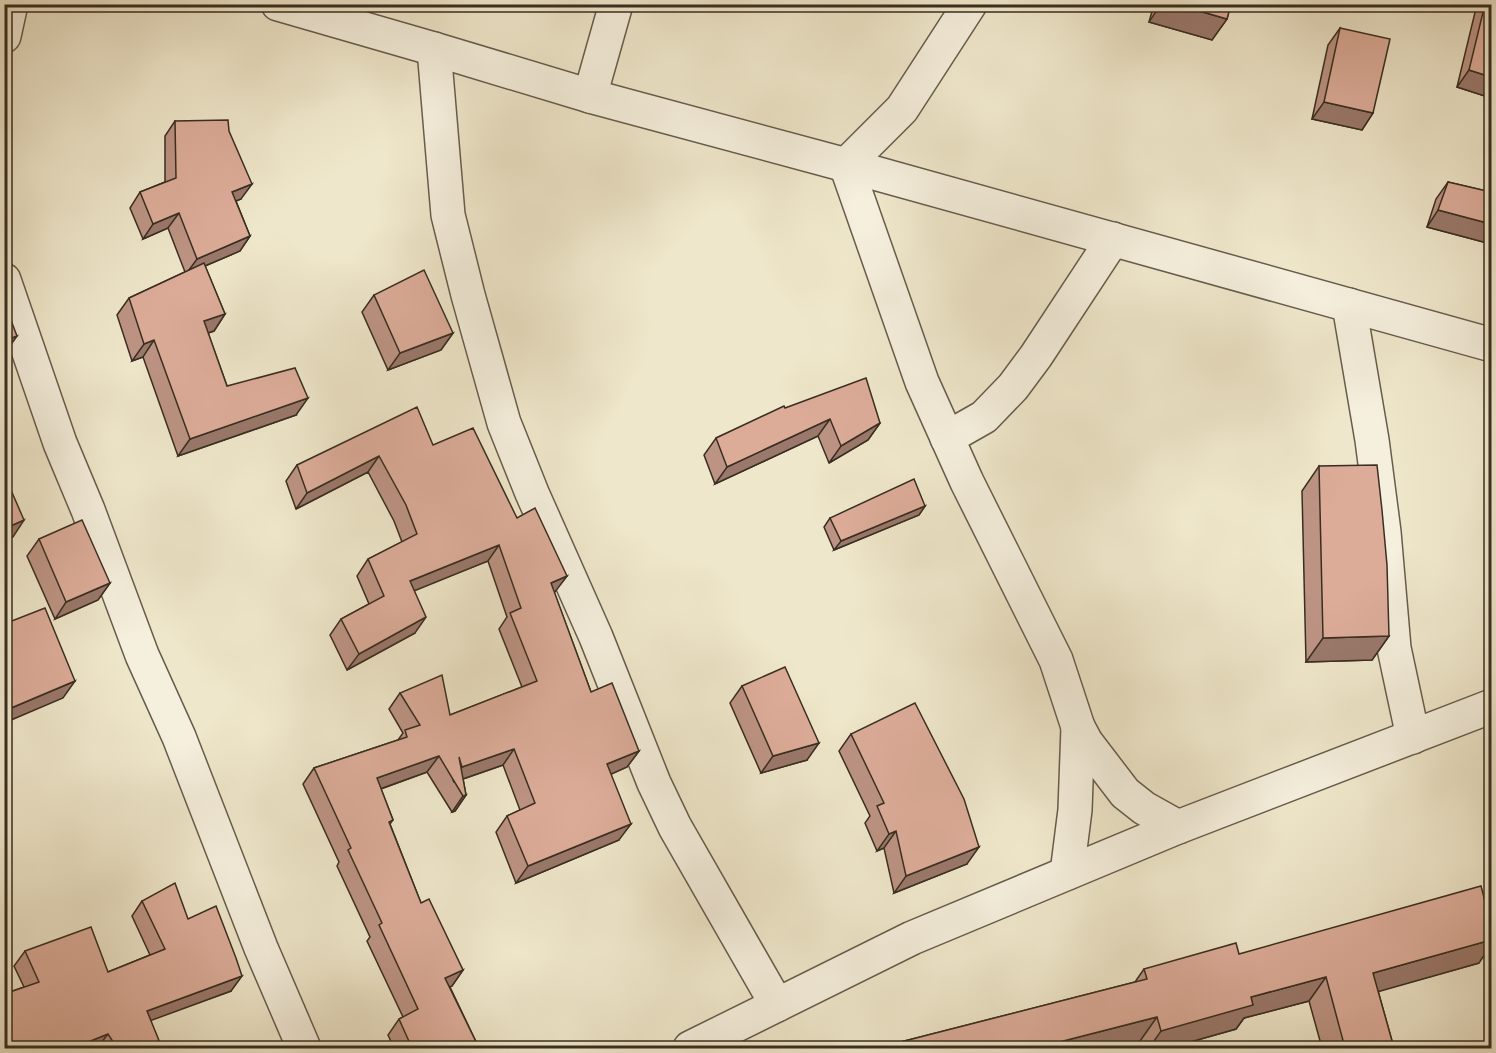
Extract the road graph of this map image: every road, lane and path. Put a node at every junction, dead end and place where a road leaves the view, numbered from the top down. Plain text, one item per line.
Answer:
1 (11, 4) edge
2 (278, 4) edge
3 (616, 4) edge
4 (970, 4) edge
5 (4, 36) edge
6 (434, 49) junction
7 (590, 96) junction
8 (846, 165) junction
9 (1113, 239) junction
10 (4, 280) edge
11 (1349, 305) junction
12 (1491, 345) edge
13 (947, 438) junction
14 (1491, 706) edge
15 (1078, 727) junction
16 (1413, 737) junction
17 (1178, 827) junction
18 (1067, 873) junction
19 (777, 1005) junction
20 (304, 1048) edge
21 (690, 1048) edge

1 - 5 street
2 - 6 street
3 - 7 street
4 - 8 street
6 - 7 street
6 - 19 street
7 - 8 street
8 - 9 street
8 - 13 street
9 - 11 street
9 - 13 street
10 - 20 street
11 - 12 street
11 - 16 street
13 - 15 street
14 - 16 street
15 - 17 street
15 - 18 street
16 - 17 street
17 - 18 street
18 - 19 street
19 - 21 street

